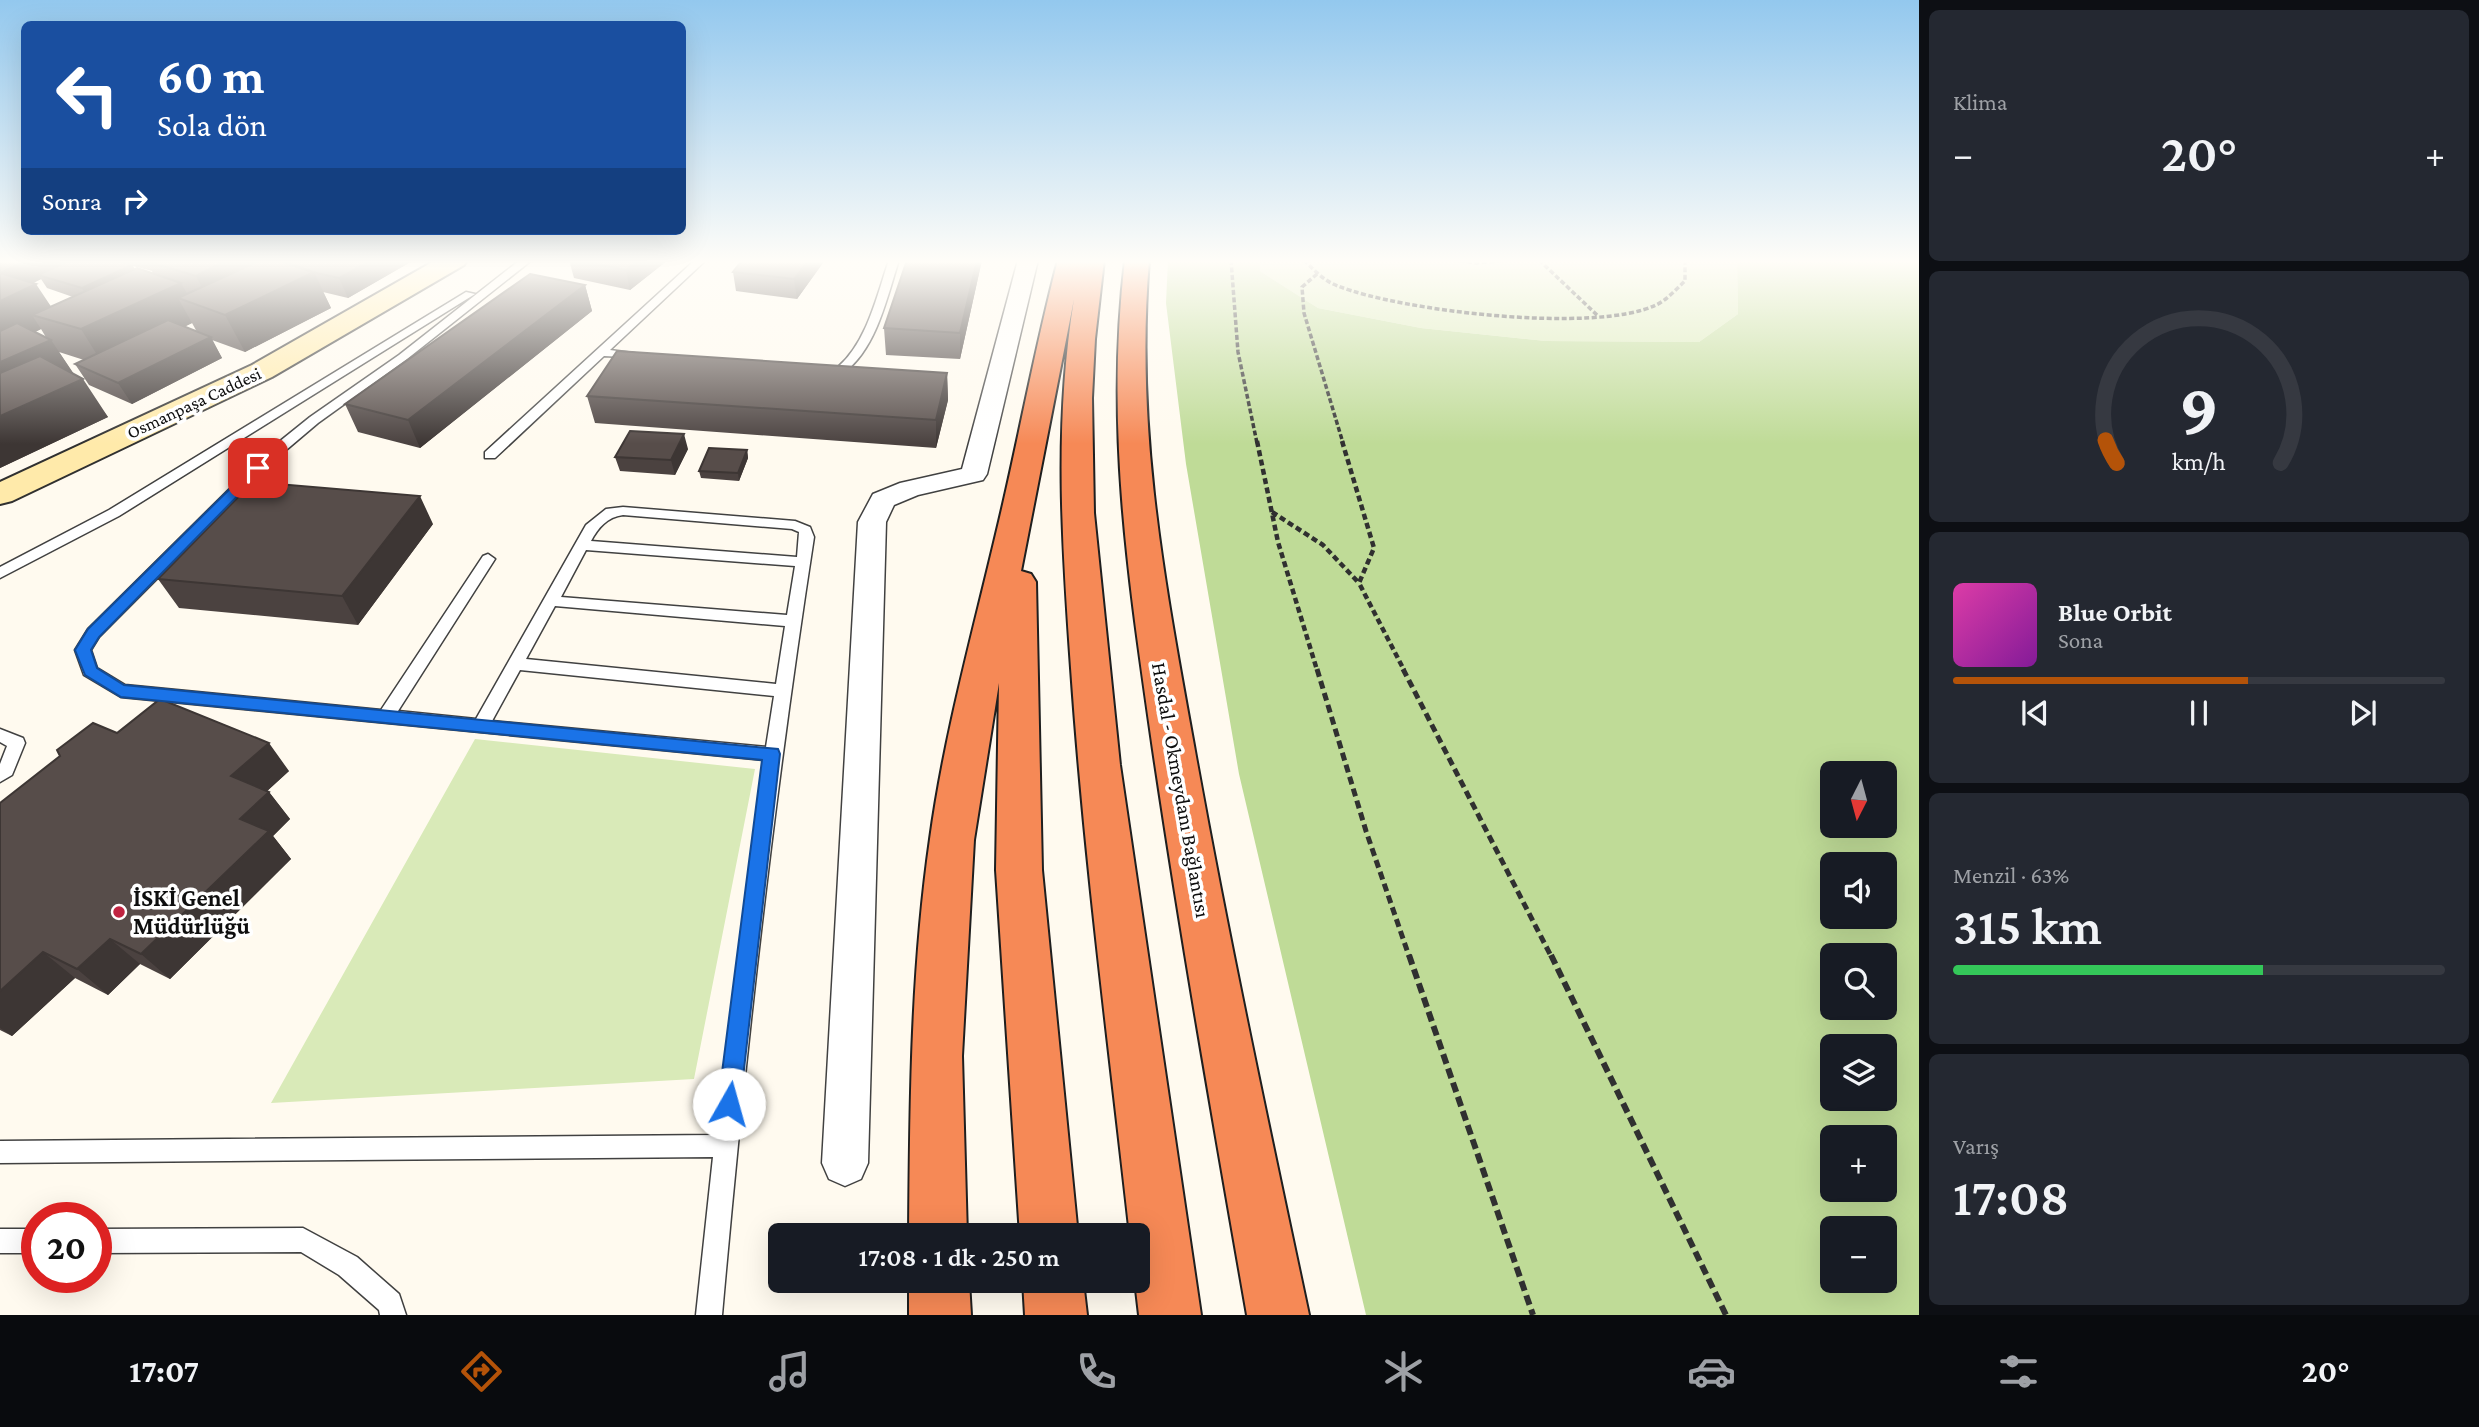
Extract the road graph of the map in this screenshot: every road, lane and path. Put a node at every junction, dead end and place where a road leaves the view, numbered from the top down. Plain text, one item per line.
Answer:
1 (348, 321) edge
2 (426, 321) edge
3 (448, 321) edge
4 (634, 321) edge
5 (872, 321) edge
6 (1013, 321) edge
7 (1054, 321) edge
8 (1083, 321) edge
9 (1132, 321) edge
10 (1236, 321) edge
11 (1306, 321) edge
12 (600, 352) junction
13 (653, 357) edge
14 (811, 372) edge
15 (490, 455) dead end
16 (0, 494) edge
17 (1272, 512) junction
18 (1013, 535) junction
19 (582, 545) junction
20 (488, 559) dead end
21 (803, 562) junction
22 (0, 573) edge
23 (1359, 583) junction
24 (551, 601) junction
25 (793, 621) junction
26 (516, 664) junction
27 (782, 691) junction
28 (386, 716) junction
29 (481, 726) junction
30 (0, 735) edge
31 (772, 754) junction
32 (0, 775) edge
33 (725, 1146) junction
34 (0, 1152) edge
35 (845, 1163) dead end
36 (938, 1223) edge
37 (1048, 1223) edge
38 (0, 1241) edge
39 (21, 1241) edge
40 (112, 1241) edge
41 (939, 1293) edge
42 (1054, 1293) edge
43 (393, 1315) edge
44 (709, 1315) edge
45 (940, 1315) edge
46 (1056, 1315) edge
47 (1170, 1315) edge
48 (1278, 1315) edge
49 (1533, 1315) edge
50 (1726, 1315) edge

1 - 16 main road, Osmanpaşa Caddesi
2 - 22 lane
3 - 28 lane
4 - 12 lane
5 - 14 lane
6 - 35 street
7 - 18 highway
8 - 47 highway
9 - 48 highway, Hasdal - Okmeydanı Bağlantısı
10 - 17 path
11 - 23 path
12 - 13 lane
12 - 15 lane
17 - 23 path
17 - 49 path
18 - 36 highway
18 - 37 highway
19 - 21 lane
19 - 21 lane
19 - 24 lane
20 - 28 lane
21 - 25 lane
23 - 50 path
24 - 25 lane
24 - 26 lane
25 - 27 lane
26 - 27 lane
26 - 29 lane
27 - 31 lane
28 - 29 lane
29 - 31 lane
30 - 32 lane
31 - 33 lane
33 - 34 lane
33 - 44 lane
38 - 39 lane
40 - 43 lane
41 - 45 highway
42 - 46 highway

